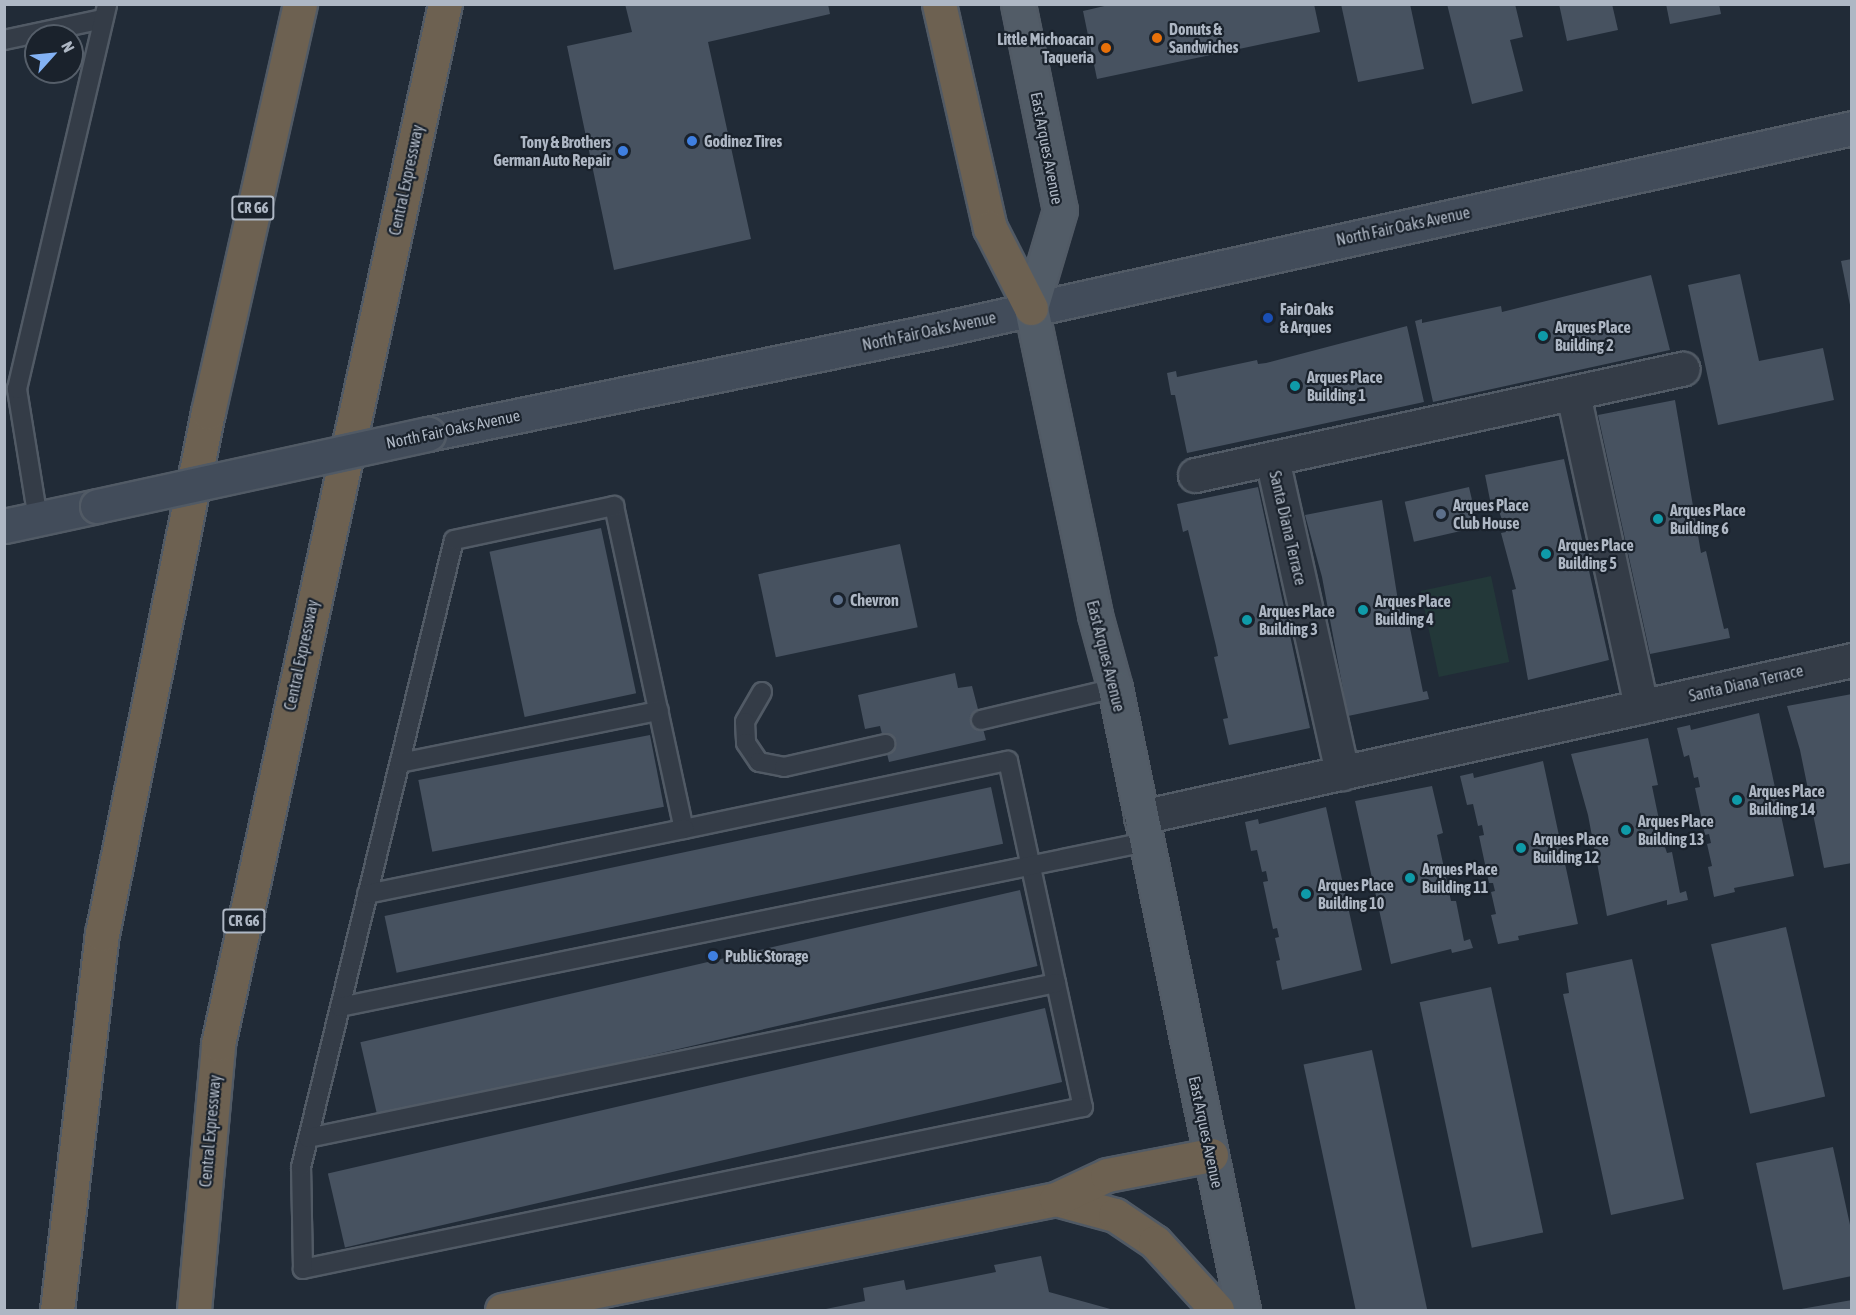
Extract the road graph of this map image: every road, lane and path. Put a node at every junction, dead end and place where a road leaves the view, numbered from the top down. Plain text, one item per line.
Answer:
1 (300, 4) edge
2 (445, 4) edge
3 (939, 4) edge
4 (1018, 4) edge
5 (105, 12) edge
6 (4, 40) edge
7 (1851, 128) edge
8 (1031, 308) junction
9 (1683, 369) dead end
10 (1573, 394) junction
11 (1272, 459) junction
12 (1195, 475) dead end
13 (38, 519) junction
14 (4, 526) edge
15 (1851, 660) edge
16 (1115, 688) junction
17 (762, 692) dead end
18 (1641, 707) junction
19 (659, 711) junction
20 (981, 720) dead end
21 (885, 744) dead end
22 (400, 763) junction
23 (1342, 773) junction
24 (684, 830) junction
25 (1144, 830) junction
26 (1031, 866) junction
27 (368, 894) junction
28 (1056, 982) junction
29 (340, 1007) junction
30 (308, 1138) junction
31 (1211, 1155) junction
32 (1056, 1199) junction
33 (57, 1311) edge
34 (194, 1311) edge
35 (502, 1311) edge
36 (1217, 1311) edge
37 (1243, 1311) edge

1 - 33 highway, CR G6
2 - 34 highway, Central Expressway / CR G6
3 - 8 highway
4 - 8 main road, East Arques Avenue
5 - 6 lane
5 - 13 lane
7 - 8 main road, North Fair Oaks Avenue
8 - 13 main road, North Fair Oaks Avenue, bridge
8 - 16 main road, East Arques Avenue
9 - 10 street, Santa Diana Terrace
10 - 11 street, Santa Diana Terrace
10 - 18 street
11 - 12 street, Santa Diana Terrace
11 - 23 street, Santa Diana Terrace
13 - 14 main road, North Fair Oaks Avenue
15 - 18 street, Santa Diana Terrace
16 - 20 lane
16 - 25 main road, East Arques Avenue
17 - 21 lane
18 - 23 street, Santa Diana Terrace
19 - 22 lane
19 - 22 lane
19 - 24 lane
22 - 27 lane
23 - 25 street, Santa Diana Terrace
24 - 26 lane
24 - 27 lane
25 - 26 lane
25 - 31 main road, East Arques Avenue
26 - 28 lane
26 - 29 lane
27 - 29 lane
28 - 30 lane
28 - 30 lane
29 - 30 lane
31 - 32 highway
31 - 37 main road, East Arques Avenue
32 - 35 highway
32 - 36 highway

